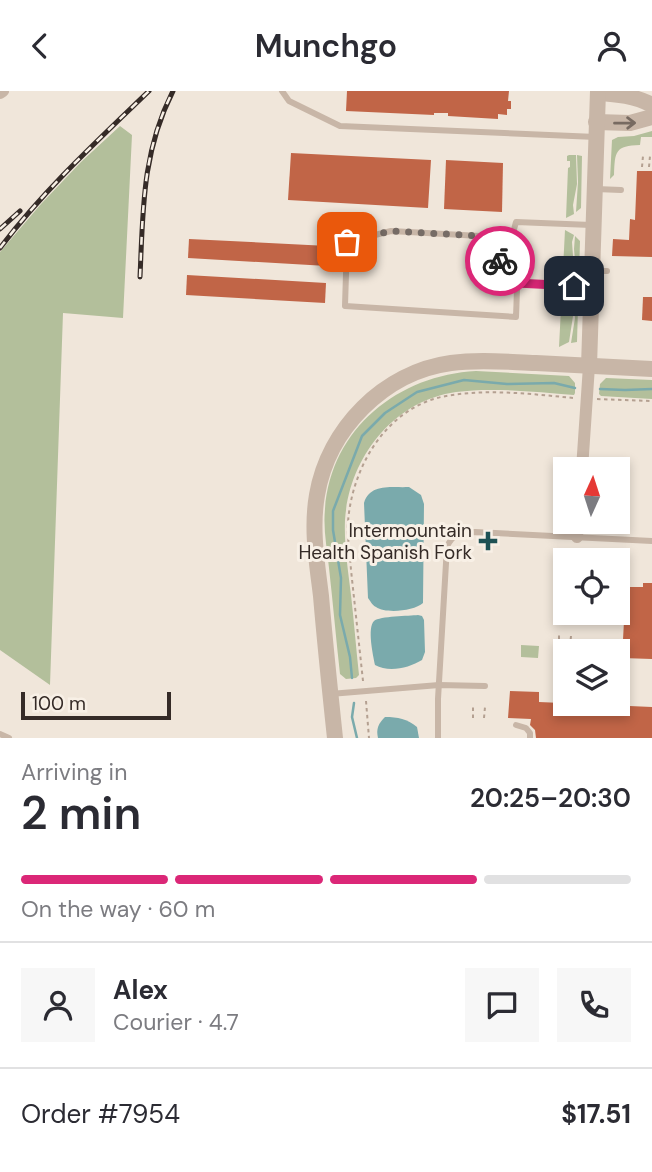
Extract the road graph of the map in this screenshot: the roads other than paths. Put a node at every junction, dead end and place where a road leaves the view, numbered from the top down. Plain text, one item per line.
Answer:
1 (282, 91) edge
2 (598, 92) edge
3 (652, 105) edge
4 (652, 117) edge
5 (596, 130) junction
6 (594, 189) junction
7 (621, 190) dead end
8 (593, 225) junction
9 (480, 236) junction
10 (597, 277) junction
11 (517, 283) junction
12 (589, 366) junction
13 (652, 369) edge
14 (583, 457) edge
15 (577, 534) edge
16 (577, 537) junction
17 (652, 541) edge
18 (439, 685) junction
19 (485, 686) dead end
20 (330, 694) junction
21 (516, 725) dead end
22 (0, 734) edge
23 (9, 738) edge
24 (335, 738) edge
25 (438, 738) edge
26 (530, 738) edge

1 - 5 lane
2 - 3 street
2 - 5 street
5 -> 4 street
5 - 6 street
6 - 7 lane
6 - 8 street
8 - 9 lane
8 - 10 street
9 - 11 lane
9 - 11 lane
10 - 11 lane
10 - 12 street
12 - 13 street
12 - 14 street
12 - 20 street
15 - 16 street
16 - 17 lane
16 - 18 lane
18 - 19 lane
18 - 20 lane
18 - 25 lane
20 - 24 street
21 - 26 lane
22 - 23 lane

